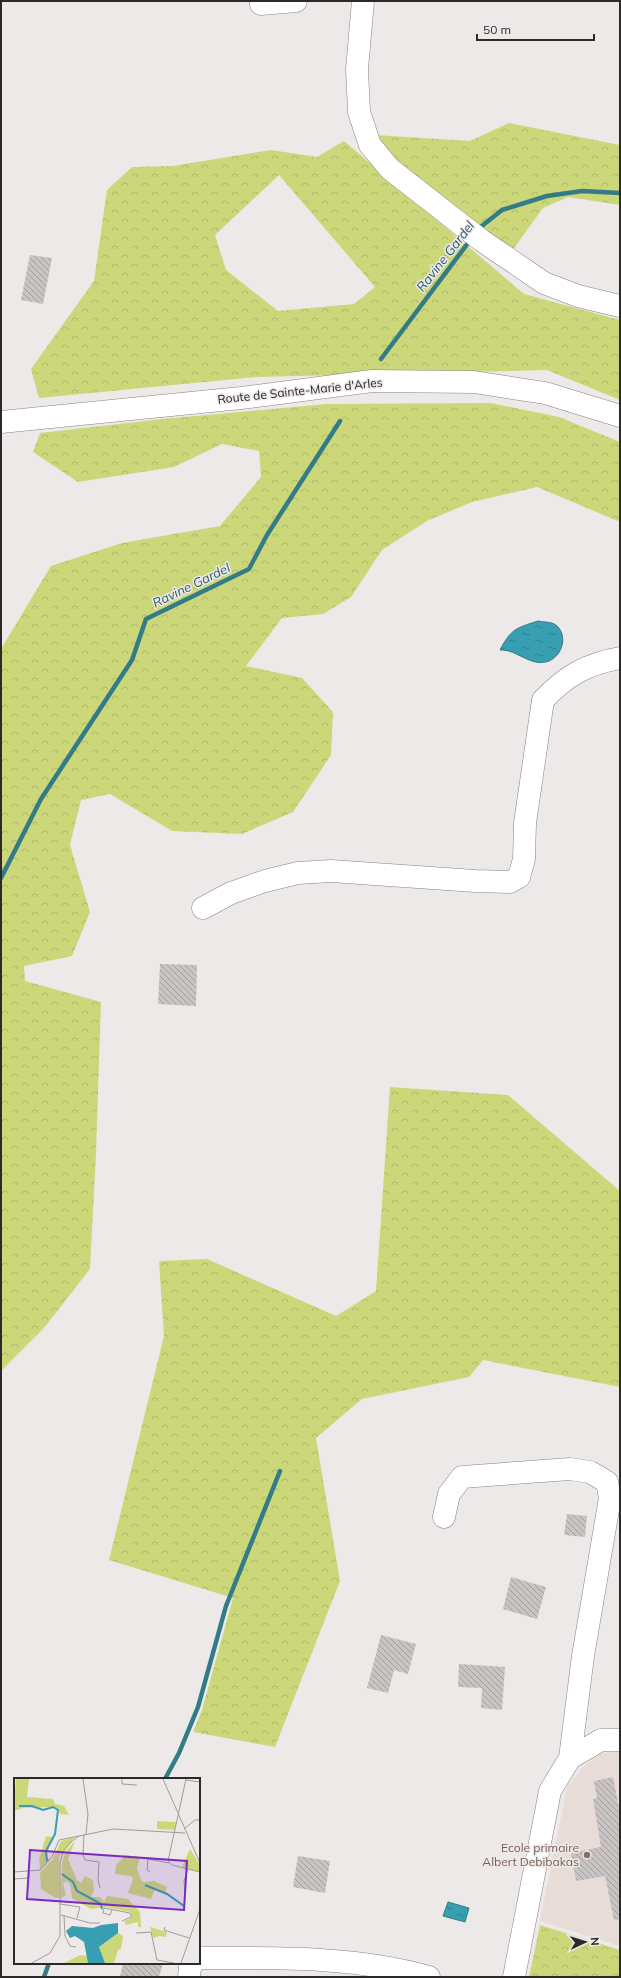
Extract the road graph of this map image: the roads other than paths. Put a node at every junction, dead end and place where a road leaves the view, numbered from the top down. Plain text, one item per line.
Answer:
1 (261, 1) edge
2 (296, 1) edge
3 (363, 1) edge
4 (620, 306) edge
5 (620, 416) edge
6 (1, 422) edge
7 (620, 658) edge
8 (203, 908) dead end
9 (444, 1517) dead end
10 (620, 1740) edge
11 (570, 1758) junction
12 (200, 1958) edge
13 (192, 1964) edge
14 (189, 1977) edge
15 (429, 1977) edge
16 (514, 1977) edge

1 - 2 street
3 - 4 street
5 - 6 street, Route de Sainte-Marie d'Arles
7 - 8 street
9 - 11 street
10 - 11 street
11 - 16 street
12 - 15 street
13 - 14 street

